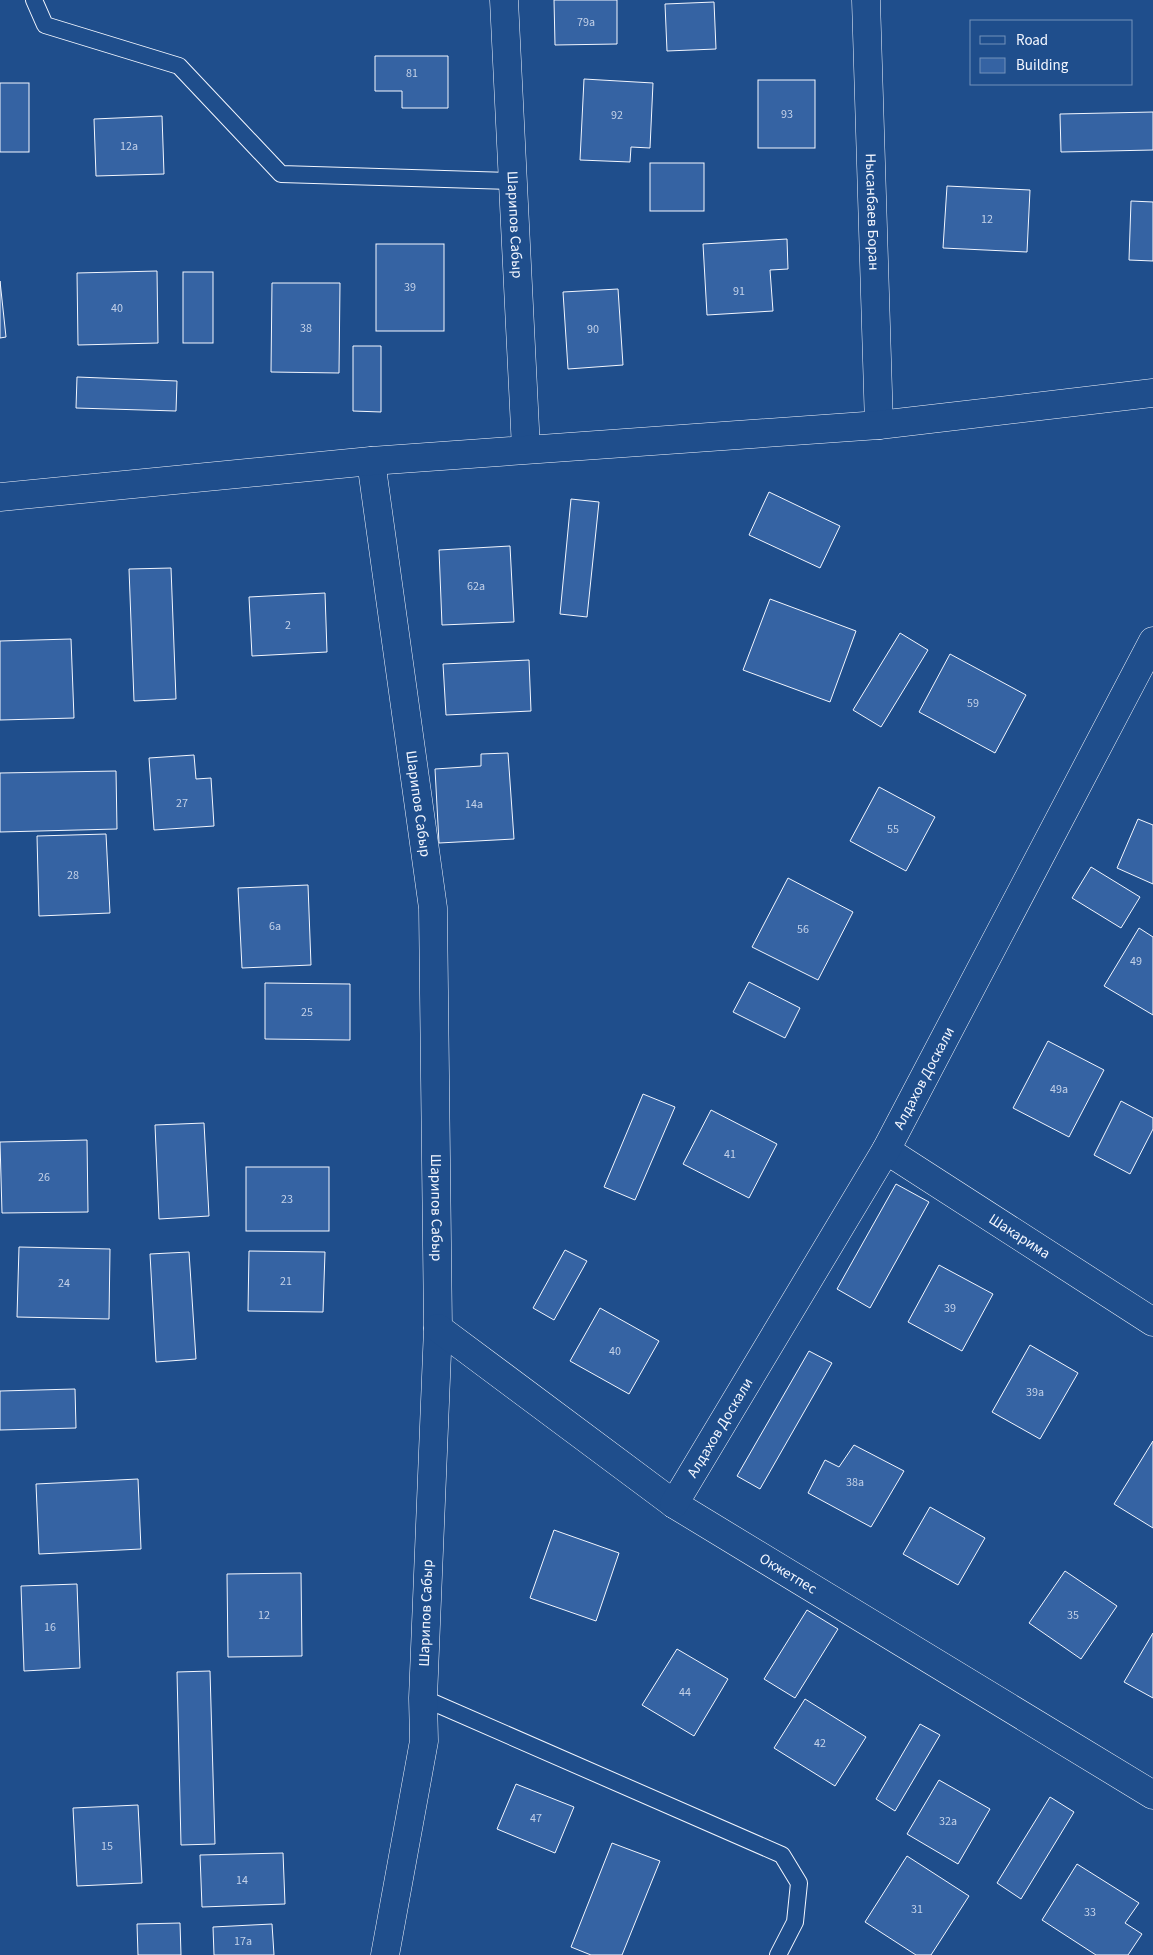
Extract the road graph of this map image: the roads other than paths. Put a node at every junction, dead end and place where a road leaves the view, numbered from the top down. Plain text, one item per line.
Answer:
1 (34, 0) edge
2 (504, 0) edge
3 (866, 0) edge
4 (513, 181) junction
5 (1153, 393) edge
6 (879, 424) junction
7 (526, 450) junction
8 (371, 461) junction
9 (0, 497) edge
10 (1153, 641) edge
11 (886, 1150) junction
12 (1153, 1322) edge
13 (438, 1328) junction
14 (674, 1504) junction
15 (423, 1698) junction
16 (1153, 1795) edge
17 (385, 1955) edge
18 (778, 1955) edge

1 - 4 lane
2 - 4 street, Шарипов Сабыр
3 - 6 street, Нысанбаев Боран
4 - 7 street, Шарипов Сабыр
5 - 6 street
6 - 7 street
7 - 8 street
8 - 9 street
8 - 13 street, Шарипов Сабыр
10 - 11 street, Алдахов Доскали
11 - 12 street, Шакарима
11 - 14 street, Алдахов Доскали
13 - 14 street, Окжетпес
13 - 15 street, Шарипов Сабыр
14 - 16 street, Окжетпес
15 - 17 street, Шарипов Сабыр
15 - 18 lane

